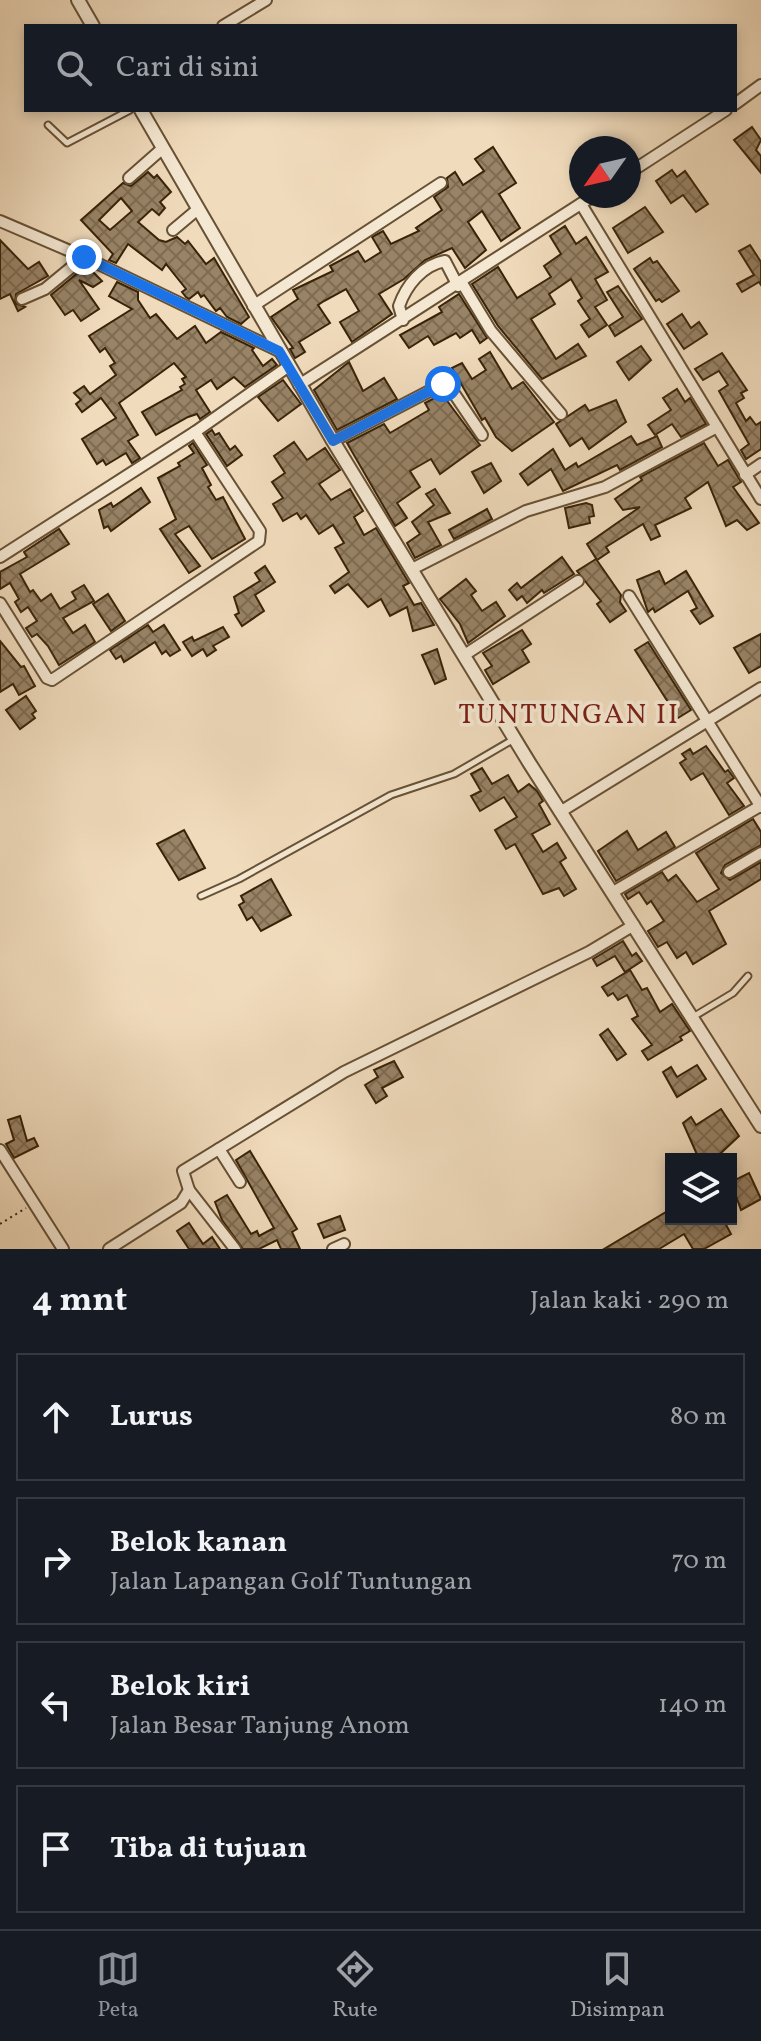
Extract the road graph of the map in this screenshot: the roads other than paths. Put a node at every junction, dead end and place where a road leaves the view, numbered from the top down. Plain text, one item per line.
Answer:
1 (78, 0) edge
2 (266, 0) edge
3 (92, 24) edge
4 (226, 24) edge
5 (761, 85) edge
6 (737, 103) edge
7 (126, 112) edge
8 (142, 112) edge
9 (723, 112) edge
10 (48, 125) dead end
11 (163, 148) junction
12 (641, 165) edge
13 (129, 178) dead end
14 (441, 183) dead end
15 (575, 208) edge
16 (583, 208) edge
17 (198, 209) junction
18 (0, 221) edge
19 (173, 230) dead end
20 (84, 257) junction
21 (460, 284) junction
22 (22, 299) dead end
23 (253, 306) junction
24 (403, 320) junction
25 (279, 351) junction
26 (289, 366) junction
27 (299, 385) junction
28 (561, 414) dead end
29 (717, 427) junction
30 (195, 432) junction
31 (482, 435) dead end
32 (333, 441) junction
33 (761, 464) edge
34 (745, 475) junction
35 (761, 499) edge
36 (0, 557) edge
37 (412, 569) junction
38 (578, 581) dead end
39 (629, 596) dead end
40 (1, 608) edge
41 (466, 654) junction
42 (761, 688) edge
43 (707, 720) junction
44 (515, 738) junction
45 (761, 806) edge
46 (560, 812) junction
47 (761, 853) edge
48 (729, 872) dead end
49 (613, 892) junction
50 (201, 896) dead end
51 (634, 925) junction
52 (748, 976) dead end
53 (693, 1017) junction
54 (761, 1126) edge
55 (219, 1149) junction
56 (0, 1150) edge
57 (240, 1182) dead end
58 (189, 1190) junction
59 (344, 1244) dead end
60 (63, 1249) edge
61 (109, 1249) edge
62 (235, 1249) edge
63 (333, 1249) edge

1 - 3 street
2 - 4 street
5 - 6 street
7 - 10 lane
8 - 11 street
9 - 12 street
11 - 13 street
11 - 17 street
14 - 23 street
15 - 21 street
16 - 29 street
17 - 19 street
17 - 23 street
18 - 20 street
20 - 22 street
20 - 25 street
21 - 24 street
21 - 24 street
21 - 28 street
23 - 25 street
24 - 27 street
25 - 26 street
26 - 27 street
26 - 30 street
27 - 32 street
29 - 34 street
29 - 37 street
30 - 36 street
30 - 40 street
31 - 32 street
32 - 37 street
33 - 34 street
34 - 35 street
37 - 41 street
38 - 41 street
39 - 43 street
41 - 44 street
42 - 43 street
43 - 45 street
43 - 46 street
44 - 46 street
44 - 50 lane
45 - 49 street
46 - 49 street
47 - 48 street
49 - 51 street
51 - 53 street
51 - 55 street
52 - 53 lane
53 - 54 street
55 - 57 street
55 - 58 street
56 - 60 street
58 - 61 street
58 - 62 street
59 - 63 street

